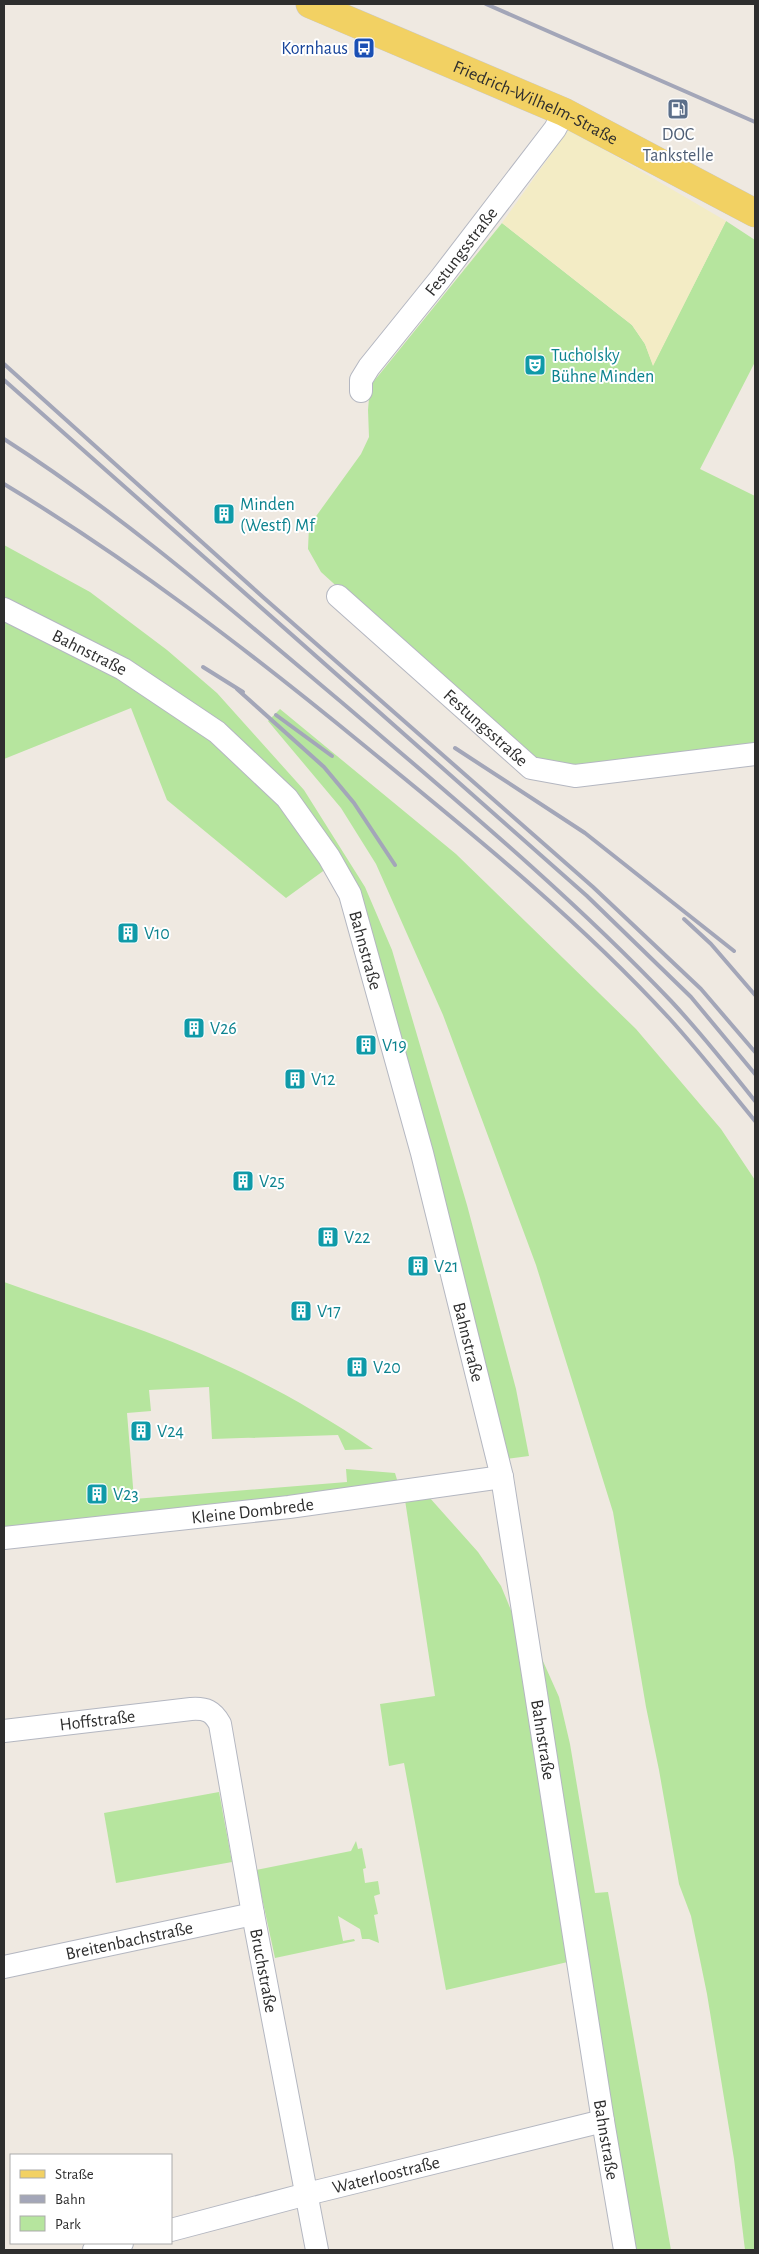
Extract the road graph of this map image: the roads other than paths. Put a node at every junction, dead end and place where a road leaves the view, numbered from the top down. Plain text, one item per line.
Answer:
1 (310, 4) edge
2 (564, 112) junction
3 (755, 213) edge
4 (360, 391) dead end
5 (338, 596) dead end
6 (4, 609) edge
7 (755, 754) edge
8 (502, 1477) junction
9 (4, 1538) edge
10 (192, 1709) joint
11 (4, 1731) edge
12 (253, 1914) junction
13 (4, 1967) edge
14 (603, 2120) junction
15 (307, 2194) junction
16 (172, 2230) edge
17 (118, 2244) edge
18 (94, 2250) edge
19 (317, 2250) edge
20 (625, 2250) edge

1 - 2 main road, Friedrich-Wilhelm-Straße
2 - 3 main road, Friedrich-Wilhelm-Straße
2 - 4 street, Festungsstraße
5 - 7 street, Festungsstraße
6 - 8 street, Bahnstraße
8 - 9 street, Kleine Dombrede
8 - 14 street, Bahnstraße
10 - 11 street, Hoffstraße
10 - 12 street, Bruchstraße
12 - 13 street, Breitenbachstraße
12 - 15 street, Bruchstraße
14 - 15 street, Waterloostraße
14 - 20 street, Bahnstraße
15 - 16 street, Waterloostraße
15 - 19 street, Bruchstraße
17 - 18 street

